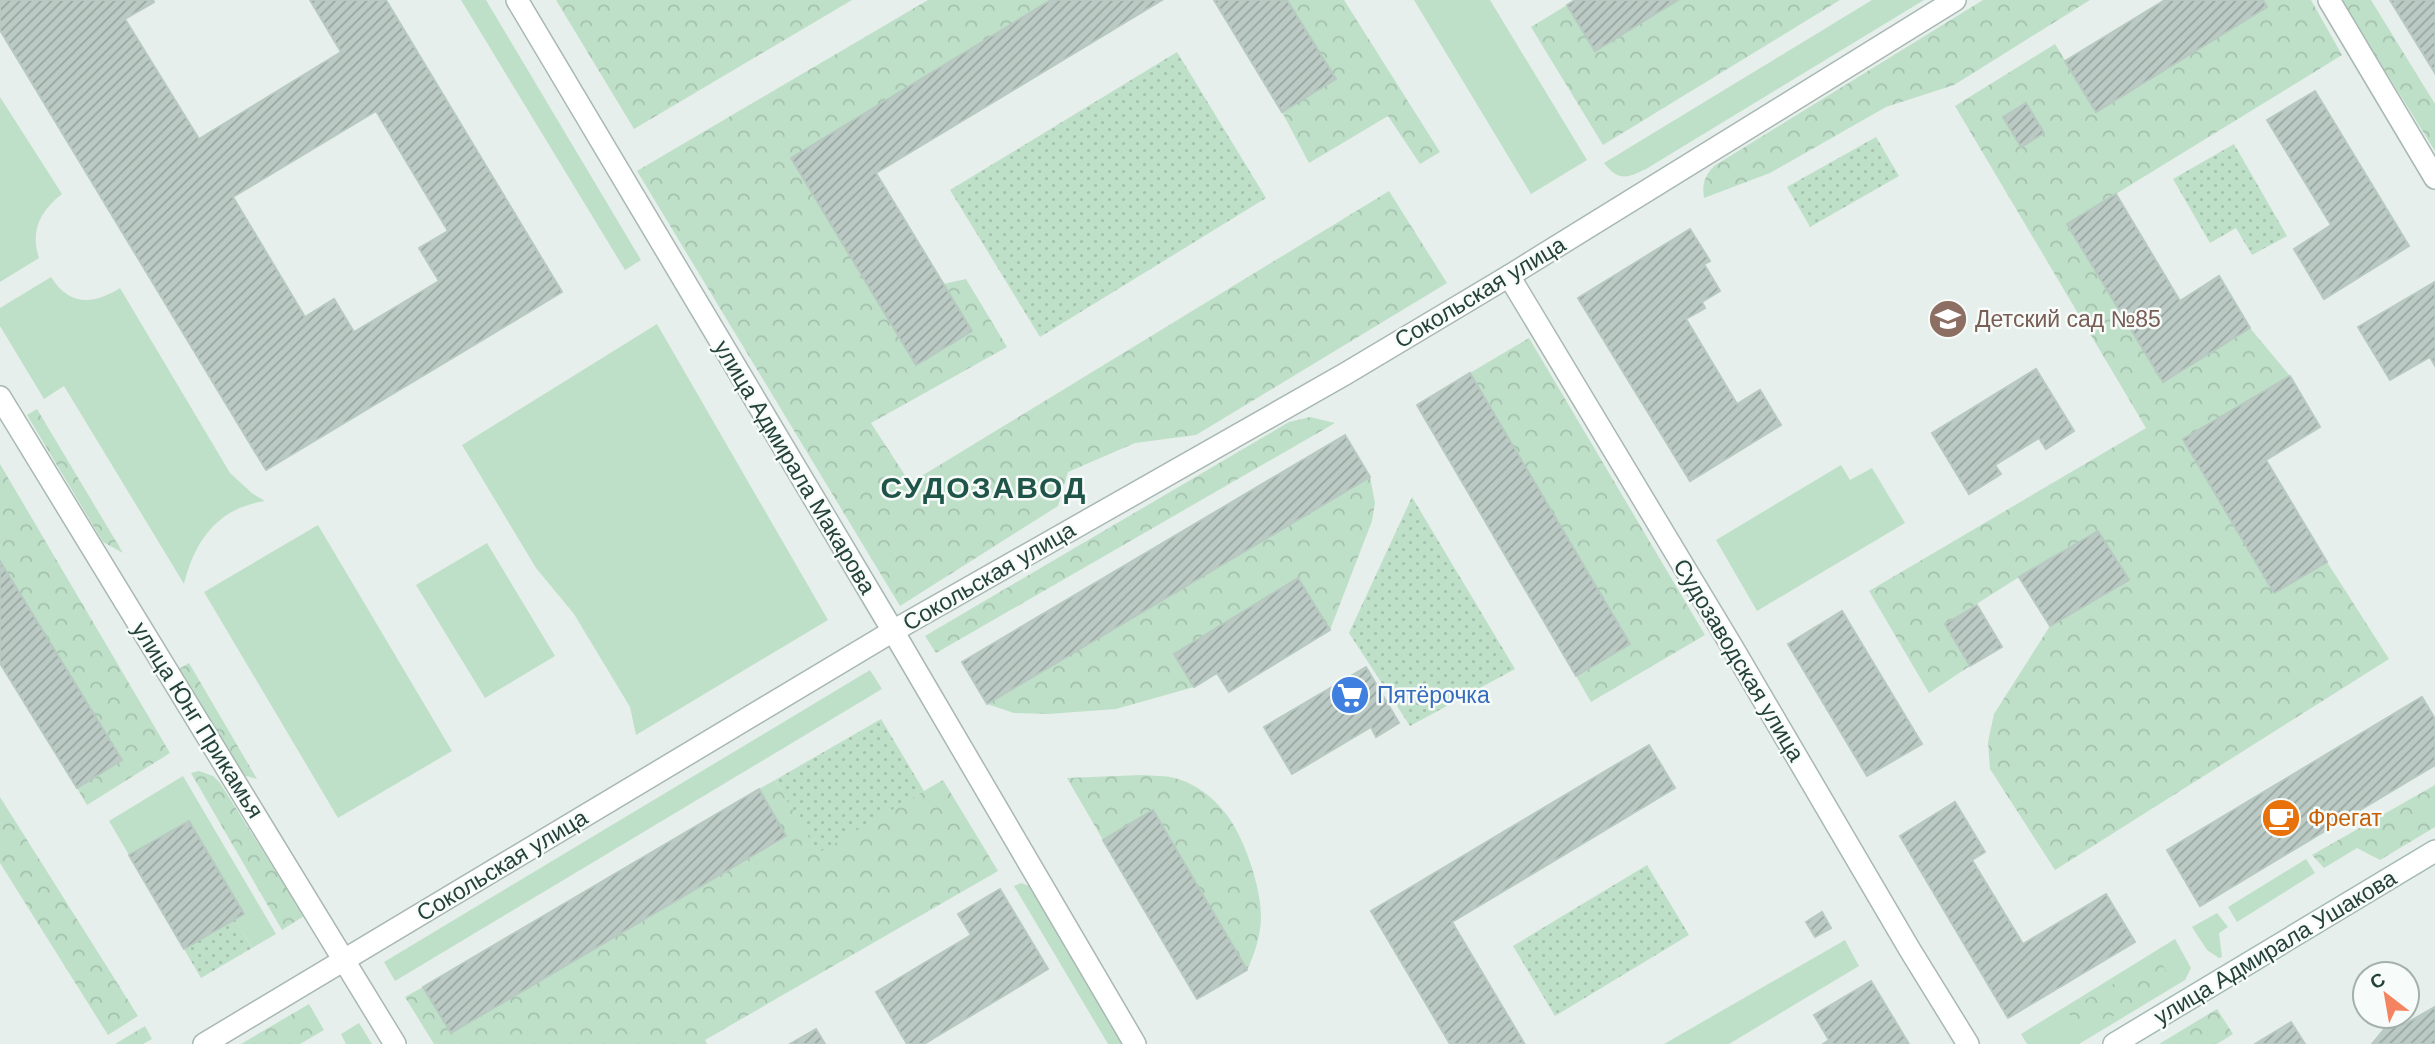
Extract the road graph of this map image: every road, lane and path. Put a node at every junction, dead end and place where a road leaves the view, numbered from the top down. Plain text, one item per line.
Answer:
1 (517, 0) edge
2 (1955, 0) edge
3 (2329, 0) edge
4 (2435, 178) edge
5 (1509, 276) junction
6 (0, 397) edge
7 (893, 631) junction
8 (2435, 850) edge
9 (345, 959) junction
10 (204, 1044) edge
11 (396, 1044) edge
12 (1135, 1044) edge
13 (1968, 1044) edge
14 (2114, 1044) edge

1 - 7 street, улица Адмирала Макарова
2 - 5 street, Сокольская улица
3 - 4 street
5 - 7 street, Сокольская улица
5 - 13 street, Судозаводская улица
6 - 9 street, улица Юнг Прикамья
7 - 9 street, Сокольская улица
7 - 12 street, улица Адмирала Макарова
8 - 14 street, улица Адмирала Ушакова
9 - 10 street, Сокольская улица
9 - 11 street, улица Юнг Прикамья

